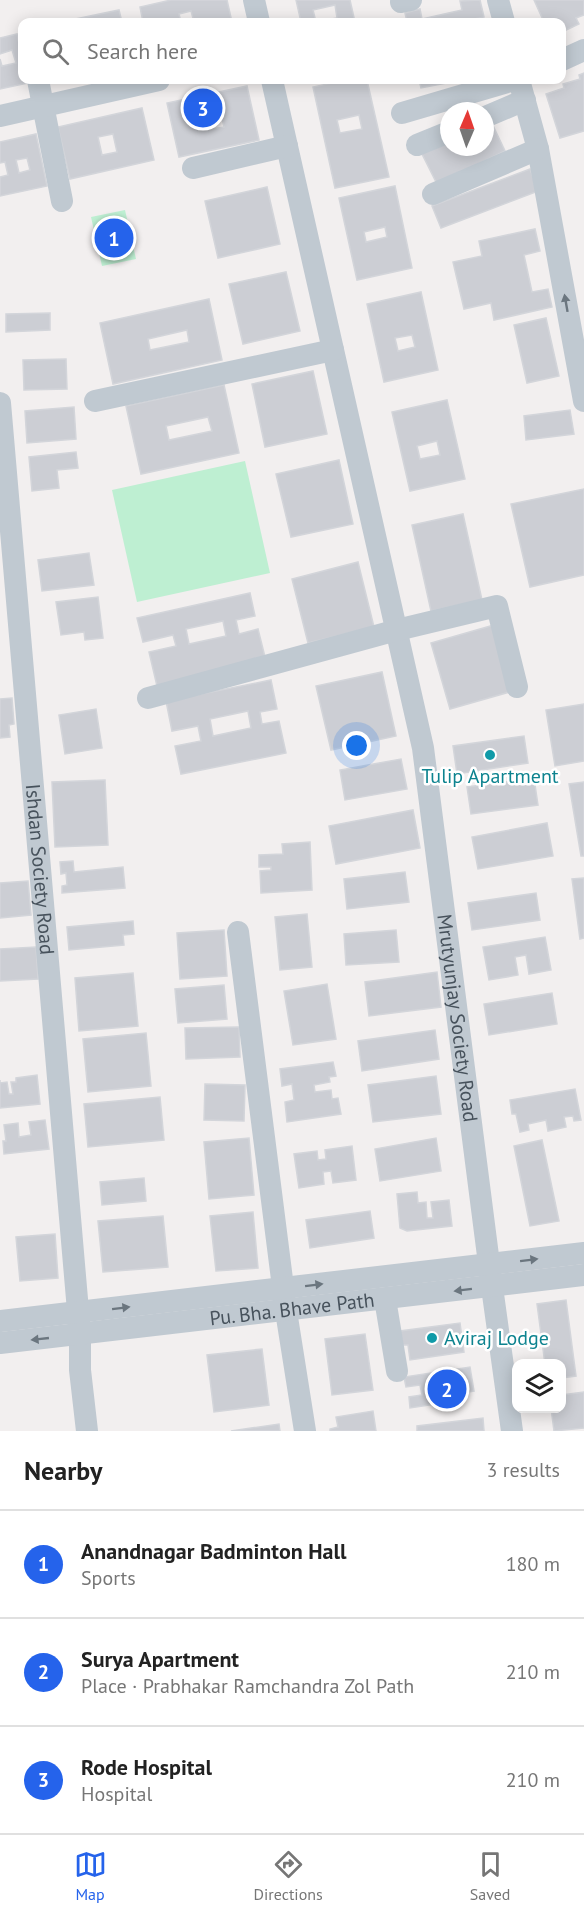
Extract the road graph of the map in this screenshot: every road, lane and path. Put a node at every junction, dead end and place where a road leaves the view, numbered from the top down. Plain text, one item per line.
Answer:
1 (254, 0) edge
2 (498, 0) edge
3 (258, 18) edge
4 (503, 18) edge
5 (584, 50) edge
6 (566, 58) edge
7 (39, 84) edge
8 (141, 84) edge
9 (273, 84) edge
10 (500, 84) edge
11 (522, 90) edge
12 (45, 106) junction
13 (494, 110) edge
14 (402, 113) dead end
15 (0, 116) edge
16 (440, 136) edge
17 (417, 145) dead end
18 (287, 146) junction
19 (538, 149) junction
20 (193, 168) dead end
21 (433, 194) dead end
22 (62, 201) dead end
23 (579, 346) edge
24 (333, 350) junction
25 (95, 401) dead end
26 (584, 401) edge
27 (0, 404) edge
28 (397, 630) junction
29 (517, 687) dead end
30 (148, 698) dead end
31 (238, 932) dead end
32 (584, 1253) edge
33 (489, 1264) junction
34 (584, 1275) edge
35 (492, 1287) junction
36 (386, 1299) junction
37 (285, 1300) junction
38 (0, 1321) edge
39 (79, 1324) junction
40 (0, 1344) edge
41 (397, 1371) dead end
42 (87, 1431) edge
43 (305, 1431) edge
44 (512, 1431) edge

1 - 3 street
2 - 4 street
5 - 6 street
7 - 12 street
8 - 12 street
9 - 18 street, Mrutyunjay Society Road
10 - 14 street
11 - 13 street
11 - 19 street
12 - 15 street
12 - 22 street
16 - 17 street
18 - 20 street
18 - 24 street, Mrutyunjay Society Road
19 - 21 street
23 -> 19 street
23 - 26 street
24 - 25 street
24 - 28 street, Mrutyunjay Society Road
27 - 39 street, Ishdan Society Road
28 - 29 street
28 - 30 street
28 - 33 street, Mrutyunjay Society Road
31 - 37 street
33 -> 32 street, Pu. Bha. Bhave Path
33 - 35 street, Mrutyunjay Society Road
37 -> 33 street, Pu. Bha. Bhave Path
34 - 35 street, Pu. Bha. Bhave Path
35 -> 36 street, Pu. Bha. Bhave Path
35 - 44 street, Mrutyunjay Society Road
36 - 37 street, Pu. Bha. Bhave Path
36 - 41 street
37 - 39 street, Pu. Bha. Bhave Path
37 - 43 street
38 - 39 street, Pu. Bha. Bhave Path
39 -> 40 street, Pu. Bha. Bhave Path
39 - 42 street, Ishdan Society Road

